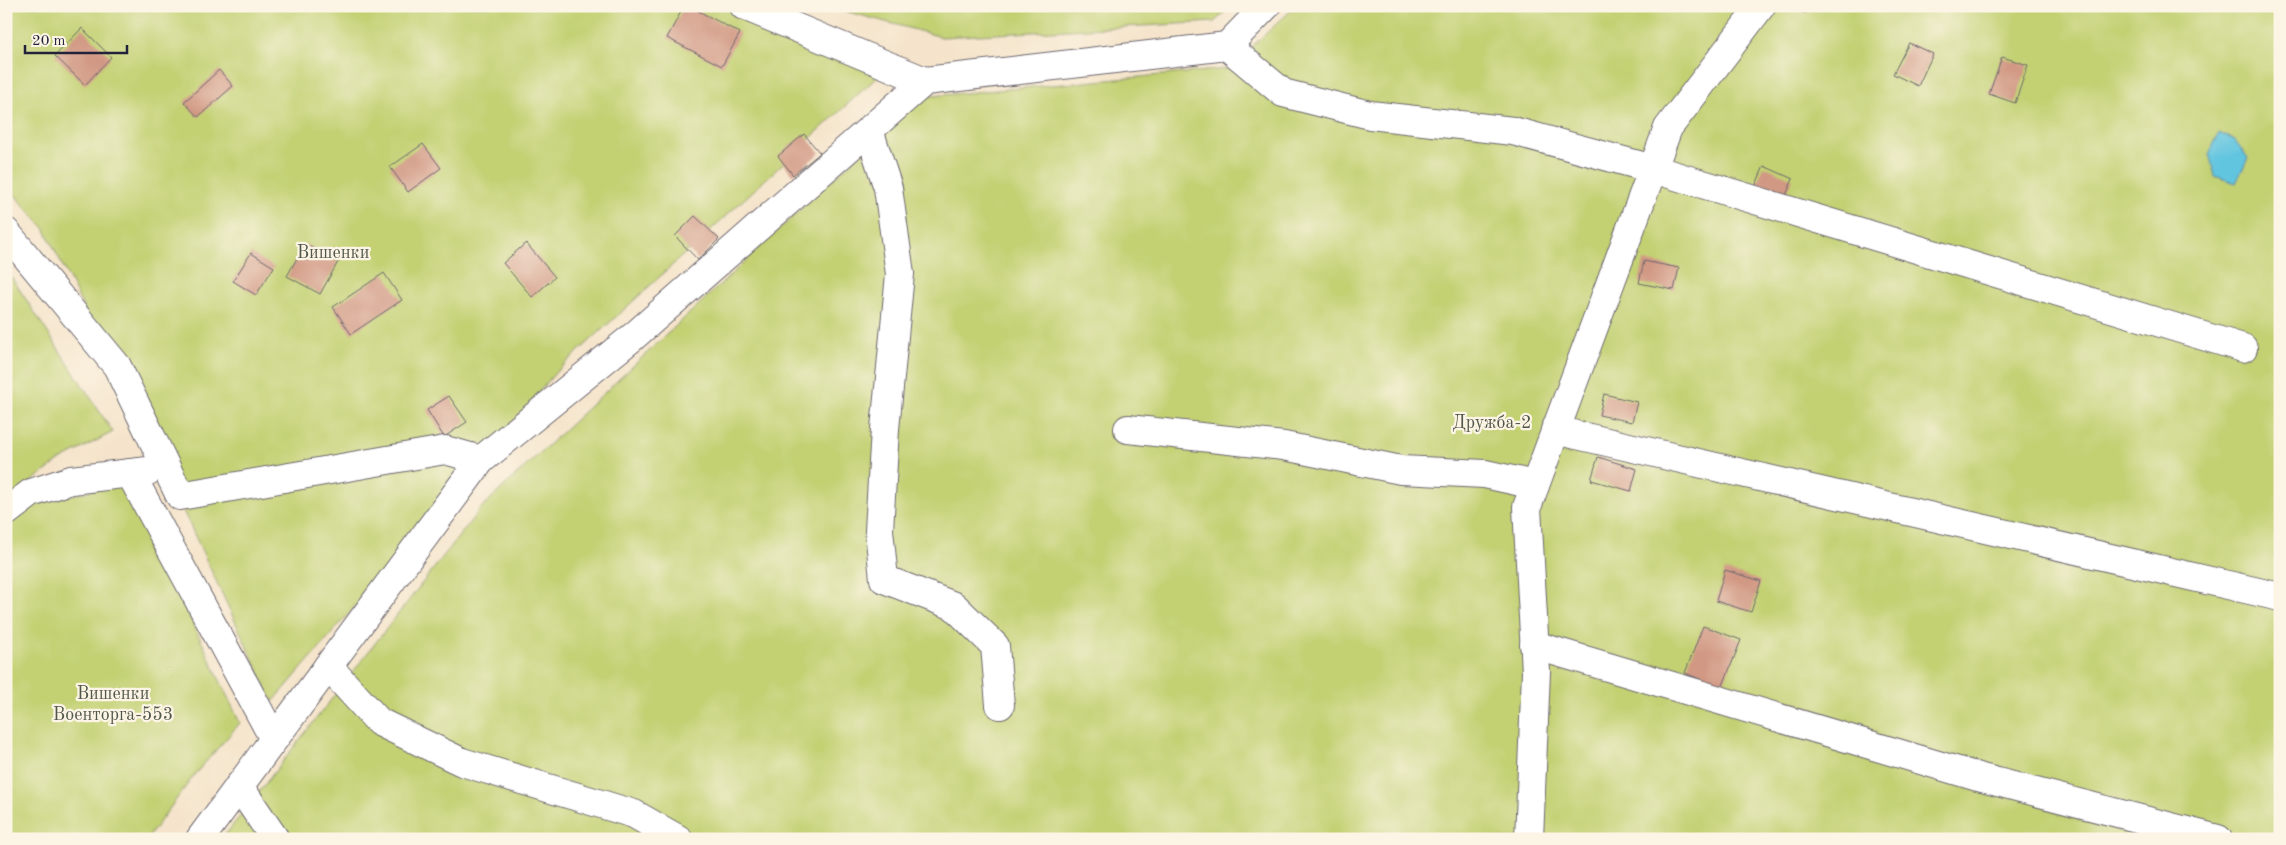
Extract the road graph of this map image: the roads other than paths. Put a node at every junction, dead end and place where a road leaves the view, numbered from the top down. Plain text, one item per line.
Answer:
1 (744, 6) edge
2 (1266, 6) edge
3 (1761, 6) edge
4 (1227, 46) junction
5 (925, 81) junction
6 (869, 130) junction
7 (1653, 169) junction
8 (6, 232) edge
9 (2243, 348) dead end
10 (1128, 429) dead end
11 (1555, 430) junction
12 (481, 460) junction
13 (166, 468) junction
14 (130, 473) junction
15 (1535, 485) junction
16 (6, 512) edge
17 (2280, 597) edge
18 (1534, 645) junction
19 (328, 666) junction
20 (1000, 706) dead end
21 (274, 739) junction
22 (239, 786) junction
23 (200, 839) edge
24 (275, 839) edge
25 (678, 839) edge
26 (1528, 839) edge
27 (2218, 839) edge

1 - 5 lane
2 - 4 lane
3 - 7 lane
4 - 5 lane
4 - 7 lane
5 - 6 lane
6 - 12 lane
6 - 20 lane
7 - 9 lane
7 - 11 lane
8 - 13 lane
10 - 15 lane
11 - 15 lane
11 - 17 lane
12 - 13 lane
12 - 19 lane
13 - 14 lane
14 - 16 lane
14 - 21 lane
15 - 18 lane
18 - 26 lane
18 - 27 lane
19 - 21 lane
19 - 25 lane
21 - 22 lane
22 - 23 lane
22 - 24 lane

